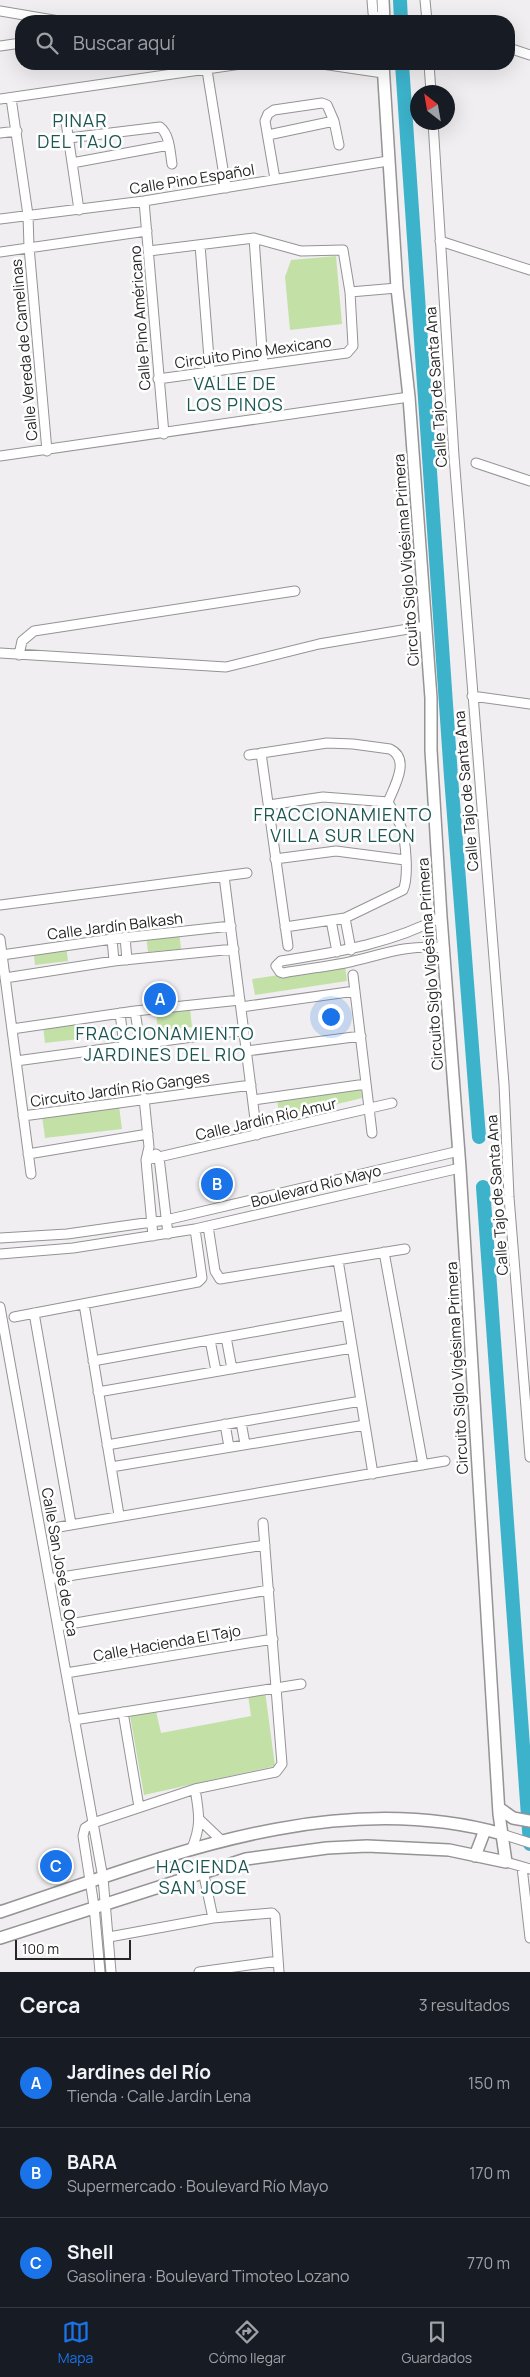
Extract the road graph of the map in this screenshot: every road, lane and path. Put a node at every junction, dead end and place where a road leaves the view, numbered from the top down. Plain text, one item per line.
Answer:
1 (372, 0) edge
2 (383, 0) edge
3 (425, 0) edge
4 (0, 11) edge
5 (24, 15) edge
6 (374, 15) edge
7 (384, 15) edge
8 (426, 15) edge
9 (15, 44) edge
10 (0, 46) edge
11 (515, 50) edge
12 (530, 55) edge
13 (182, 70) edge
14 (208, 70) edge
15 (383, 70) edge
16 (429, 70) edge
17 (430, 85) edge
18 (11, 98) junction
19 (0, 99) edge
20 (66, 122) dead end
21 (334, 122) junction
22 (433, 130) edge
23 (17, 131) junction
24 (0, 133) edge
25 (268, 135) junction
26 (69, 138) junction
27 (169, 145) junction
28 (339, 145) dead end
29 (388, 161) junction
30 (72, 163) junction
31 (172, 164) dead end
32 (276, 180) junction
33 (226, 188) junction
34 (144, 200) junction
35 (79, 210) junction
36 (28, 215) junction
37 (0, 219) edge
38 (147, 231) junction
39 (254, 238) junction
40 (440, 241) junction
41 (200, 245) junction
42 (29, 247) junction
43 (149, 251) junction
44 (0, 252) edge
45 (530, 270) edge
46 (396, 288) junction
47 (350, 292) junction
48 (263, 364) junction
49 (210, 371) junction
50 (158, 378) junction
51 (409, 398) junction
52 (164, 434) junction
53 (47, 451) junction
54 (0, 456) edge
55 (476, 463) dead end
56 (530, 481) edge
57 (295, 591) dead end
58 (426, 626) junction
59 (0, 653) edge
60 (19, 655) junction
61 (472, 696) junction
62 (530, 704) edge
63 (261, 753) junction
64 (249, 754) dead end
65 (388, 802) junction
66 (269, 805) junction
67 (275, 859) junction
68 (405, 860) junction
69 (247, 873) dead end
70 (224, 876) junction
71 (0, 905) edge
72 (440, 917) junction
73 (345, 918) junction
74 (331, 920) junction
75 (231, 926) junction
76 (285, 927) junction
77 (401, 936) junction
78 (125, 937) junction
79 (0, 939) edge
80 (112, 939) junction
81 (288, 946) dead end
82 (404, 947) junction
83 (444, 948) junction
84 (234, 949) junction
85 (351, 950) junction
86 (337, 952) junction
87 (2, 955) junction
88 (127, 960) junction
89 (114, 961) junction
90 (353, 975) dead end
91 (5, 978) junction
92 (355, 990) junction
93 (240, 1003) junction
94 (135, 1011) junction
95 (120, 1013) junction
96 (12, 1029) junction
97 (244, 1030) junction
98 (360, 1036) junction
99 (140, 1044) junction
100 (124, 1046) junction
101 (247, 1051) junction
102 (16, 1061) junction
103 (366, 1084) junction
104 (251, 1085) junction
105 (144, 1098) junction
106 (253, 1100) junction
107 (392, 1103) dead end
108 (368, 1109) junction
109 (23, 1116) junction
110 (372, 1133) dead end
111 (148, 1134) junction
112 (257, 1135) junction
113 (150, 1147) junction
114 (459, 1151) junction
115 (28, 1154) junction
116 (159, 1158) junction
117 (146, 1160) junction
118 (460, 1168) junction
119 (31, 1174) dead end
120 (166, 1220) junction
121 (152, 1222) junction
122 (208, 1226) junction
123 (195, 1229) junction
124 (168, 1234) junction
125 (153, 1236) junction
126 (0, 1238) edge
127 (405, 1249) dead end
128 (384, 1252) junction
129 (0, 1254) edge
130 (338, 1260) junction
131 (84, 1304) junction
132 (0, 1307) edge
133 (34, 1313) junction
134 (347, 1315) junction
135 (14, 1317) dead end
136 (226, 1337) junction
137 (210, 1340) junction
138 (352, 1348) junction
139 (93, 1360) junction
140 (232, 1369) junction
141 (216, 1371) junction
142 (98, 1392) junction
143 (361, 1401) junction
144 (241, 1422) junction
145 (225, 1424) junction
146 (365, 1425) junction
147 (245, 1444) junction
148 (107, 1445) junction
149 (229, 1447) junction
150 (530, 1457) edge
151 (445, 1461) dead end
152 (423, 1466) junction
153 (111, 1468) junction
154 (374, 1474) junction
155 (119, 1515) junction
156 (263, 1523) dead end
157 (71, 1524) junction
158 (59, 1527) dead end
159 (265, 1545) junction
160 (49, 1579) junction
161 (268, 1590) junction
162 (58, 1626) junction
163 (273, 1639) junction
164 (66, 1674) junction
165 (301, 1684) dead end
166 (277, 1687) junction
167 (123, 1712) junction
168 (74, 1720) junction
169 (195, 1789) junction
170 (139, 1808) junction
171 (499, 1811) junction
172 (200, 1820) junction
173 (526, 1821) edge
174 (93, 1823) junction
175 (481, 1829) junction
176 (502, 1834) junction
177 (222, 1840) junction
178 (527, 1842) edge
179 (191, 1850) junction
180 (475, 1856) junction
181 (506, 1862) junction
182 (527, 1868) edge
183 (203, 1871) junction
184 (103, 1878) junction
185 (90, 1882) junction
186 (105, 1902) junction
187 (94, 1906) junction
188 (0, 1912) edge
189 (213, 1918) junction
190 (109, 1937) junction
191 (0, 1938) edge
192 (530, 1938) edge
193 (278, 1961) junction
194 (100, 1972) edge
195 (111, 1972) edge
196 (199, 1972) edge
197 (279, 1972) edge

1 - 6 street
2 - 7 main road
3 - 8 street
4 - 5 street
9 - 10 street
11 - 12 street
13 - 18 street
14 - 33 street
15 - 29 main road, Circuito Siglo Vigésima Primera
16 - 17 street
18 - 19 street
18 - 23 street, Calle Vereda de Camelinas
20 - 26 street
21 - 25 street
21 - 25 street
21 - 28 street
22 - 40 street, Calle Tajo de Santa Ana
23 - 24 street
23 - 36 street, Calle Vereda de Camelinas
25 - 32 street
26 - 27 street
26 - 30 street
27 - 30 street
27 - 31 street
29 - 32 street, Calle Pino Español
29 - 46 main road, Circuito Siglo Vigésima Primera
30 - 35 street
32 - 33 street, Calle Pino Español
33 - 34 street, Calle Pino Español
34 - 35 street, Calle Pino Español
34 - 38 street, Calle Pino Américano
35 - 36 street, Calle Pino Español
36 - 37 street, Calle Pino Español
36 - 42 street, Calle Vereda de Camelinas
38 - 42 street
38 - 43 street, Calle Pino Américano
39 - 41 street, Circuito Pino Mexicano
39 - 47 street, Circuito Pino Mexicano
39 - 48 street
40 - 45 street
40 - 61 street, Calle Tajo de Santa Ana
41 - 43 street, Circuito Pino Mexicano
41 - 49 street
42 - 44 street
42 - 53 street, Calle Vereda de Camelinas
43 - 50 street, Calle Pino Américano
46 - 47 street
46 - 51 main road, Circuito Siglo Vigésima Primera
47 - 48 street, Circuito Pino Mexicano
48 - 49 street, Circuito Pino Mexicano
49 - 50 street, Circuito Pino Mexicano
50 - 52 street, Calle Pino Américano
51 - 52 street
51 - 58 main road, Circuito Siglo Vigésima Primera
52 - 53 street
53 - 54 street
55 - 56 street
57 - 60 street
58 - 60 street
58 - 72 main road, Circuito Siglo Vigésima Primera
59 - 60 street
61 - 62 street
61 - 150 street, Calle Tajo de Santa Ana
63 - 64 street
63 - 65 street
63 - 66 street
65 - 66 street
65 - 68 street
66 - 67 street
67 - 68 street
67 - 76 street
68 - 73 street
69 - 70 street
70 - 71 street
70 - 75 street
72 - 77 street
72 - 83 main road, Circuito Siglo Vigésima Primera
73 - 74 street
73 - 85 street
74 - 76 street
74 - 86 street
75 - 78 street, Calle Jardín Balkash
75 - 84 street
76 - 81 street
77 - 82 street
77 - 85 street
78 - 80 street, Calle Jardín Balkash
78 - 88 street
79 - 87 street, Circuito Jardín Río Ganges
80 - 87 street, Calle Jardín Balkash
80 - 89 street
82 - 83 street
82 - 86 street
83 - 114 main road, Circuito Siglo Vigésima Primera
84 - 88 street
84 - 93 street
85 - 86 street
87 - 91 street, Circuito Jardín Río Ganges
88 - 89 street
89 - 91 street
90 - 92 street
91 - 96 street, Circuito Jardín Río Ganges
92 - 93 street
92 - 98 street
93 - 94 street
93 - 97 street
94 - 95 street
94 - 99 street
95 - 96 street
95 - 100 street
96 - 102 street, Circuito Jardín Río Ganges
97 - 99 street
97 - 101 street
98 - 101 street
98 - 103 street
99 - 100 street
100 - 102 street
101 - 104 street
102 - 109 street, Circuito Jardín Río Ganges
103 - 106 street
103 - 108 street
104 - 105 street, Circuito Jardín Río Ganges
104 - 106 street
105 - 109 street, Circuito Jardín Río Ganges
105 - 111 street
106 - 112 street
107 - 108 street, Calle Jardín Río Amur
108 - 110 street
108 - 112 street, Calle Jardín Río Amur
109 - 115 street, Circuito Jardín Río Ganges
111 - 113 street
111 - 115 street
112 - 116 street, Calle Jardín Río Amur
113 - 116 street
113 - 117 street
114 - 118 main road, Circuito Siglo Vigésima Primera
114 - 120 street, Boulevard Río Mayo
115 - 119 street, Circuito Jardín Río Ganges
116 - 117 street, Calle Jardín Río Amur
116 - 120 street
117 - 121 street
118 - 122 street, Boulevard Río Mayo
118 - 171 main road, Circuito Siglo Vigésima Primera
120 - 121 street, Boulevard Río Mayo
120 - 124 street
121 - 125 street
121 - 126 street, Boulevard Río Mayo
122 - 123 street, Boulevard Río Mayo
122 - 130 street
123 - 124 street, Boulevard Río Mayo
123 - 131 street
124 - 125 street, Boulevard Río Mayo
125 - 129 street, Boulevard Río Mayo
127 - 128 street
128 - 130 street
128 - 152 street
130 - 134 street
131 - 133 street
131 - 139 street
132 - 160 street, Calle San José de Oca
133 - 135 street
133 - 157 street
134 - 136 street
134 - 138 street
136 - 137 street
136 - 140 street
137 - 139 street
137 - 141 street
138 - 140 street
138 - 143 street
139 - 142 street
140 - 141 street
141 - 142 street
142 - 148 street
143 - 144 street
143 - 146 street
144 - 145 street
144 - 147 street
145 - 148 street
145 - 149 street
146 - 147 street
146 - 154 street
147 - 149 street
148 - 153 street
149 - 153 street
151 - 152 street
152 - 154 street
153 - 155 street
154 - 155 street
155 - 157 street
156 - 159 street
157 - 158 street
159 - 160 street
159 - 161 street
160 - 162 street, Calle San José de Oca
161 - 162 street
161 - 163 street
162 - 164 street, Calle San José de Oca
163 - 164 street, Calle Hacienda El Tajo
163 - 166 street
164 - 168 street, Calle San José de Oca
165 - 166 street
166 - 167 street
166 - 169 street
167 - 168 street
167 - 170 street
168 - 174 street, Calle San José de Oca
169 - 170 street
169 - 172 street
170 - 174 street
171 - 173 main road
171 - 175 main road
171 - 176 main road, Circuito Siglo Vigésima Primera
172 - 177 street
172 - 179 street
174 - 184 street, Calle San José de Oca
174 - 185 street
175 - 176 main road
175 - 177 main road
175 - 180 main road
176 - 178 street
176 - 181 main road, Circuito Siglo Vigésima Primera
177 - 179 main road
179 - 184 main road
180 - 181 main road
180 - 183 main road
181 - 182 street
182 - 192 street
183 - 186 main road
183 - 189 street
184 - 185 main road
184 - 186 street, Calle San José de Oca
185 - 187 street
185 - 188 main road
186 - 187 main road
186 - 190 street, Calle San José de Oca
187 - 191 main road
187 - 194 street
189 - 190 street
189 - 193 street
190 - 195 street, Calle San José de Oca
193 - 196 street
193 - 197 street

